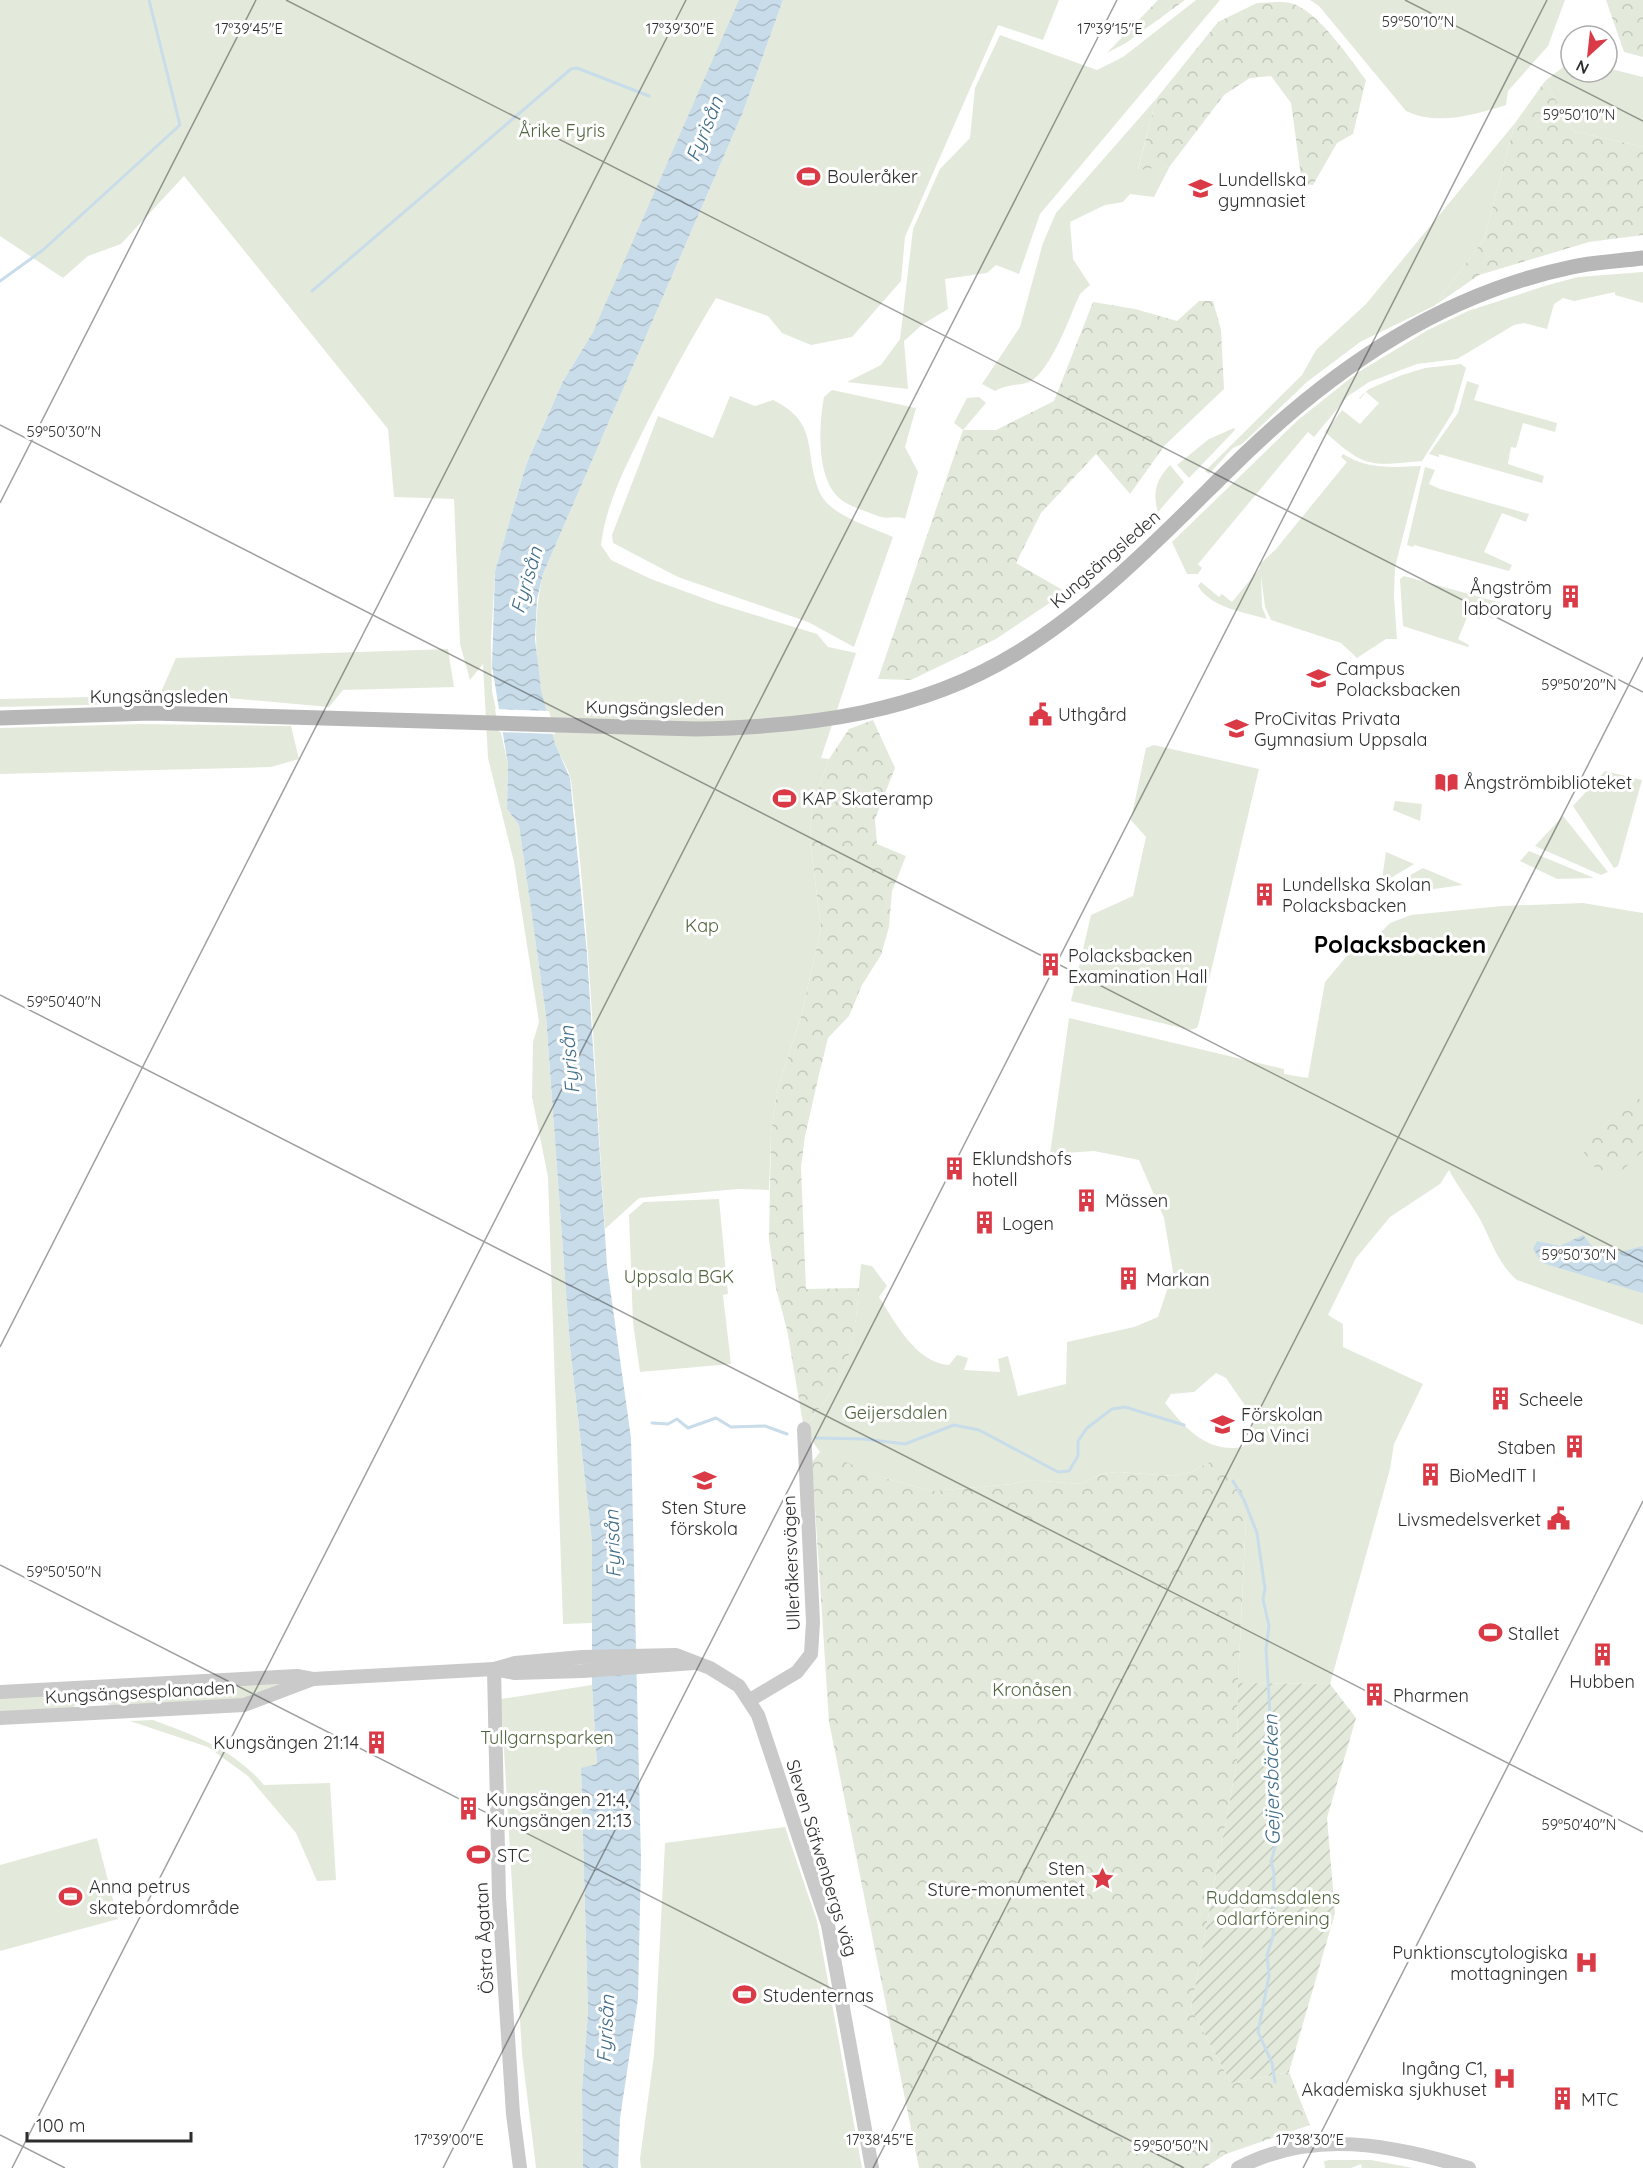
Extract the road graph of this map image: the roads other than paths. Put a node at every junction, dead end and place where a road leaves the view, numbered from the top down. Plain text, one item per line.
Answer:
1 (1643, 258) edge
2 (0, 718) edge
3 (804, 1429) dead end
4 (583, 1664) joint
5 (494, 1669) junction
6 (313, 1679) junction
7 (0, 1692) edge
8 (750, 1701) junction
9 (0, 1718) edge
10 (520, 2168) edge
11 (872, 2168) edge
12 (1238, 2168) edge
13 (1469, 2168) edge

1 - 2 main road, Kungsängsleden
3 - 8 street, Ulleråkersvägen
4 - 5 street, Kungsängsesplanaden
4 - 8 street, Sleven Säfwenbergs väg
5 - 6 street, Kungsängsesplanaden
5 - 10 street, Östra Ågatan
6 - 7 street, Kungsängsesplanaden
6 - 9 street, Kungsängsesplanaden
8 - 11 street, Sleven Säfwenbergs väg
12 - 13 street

